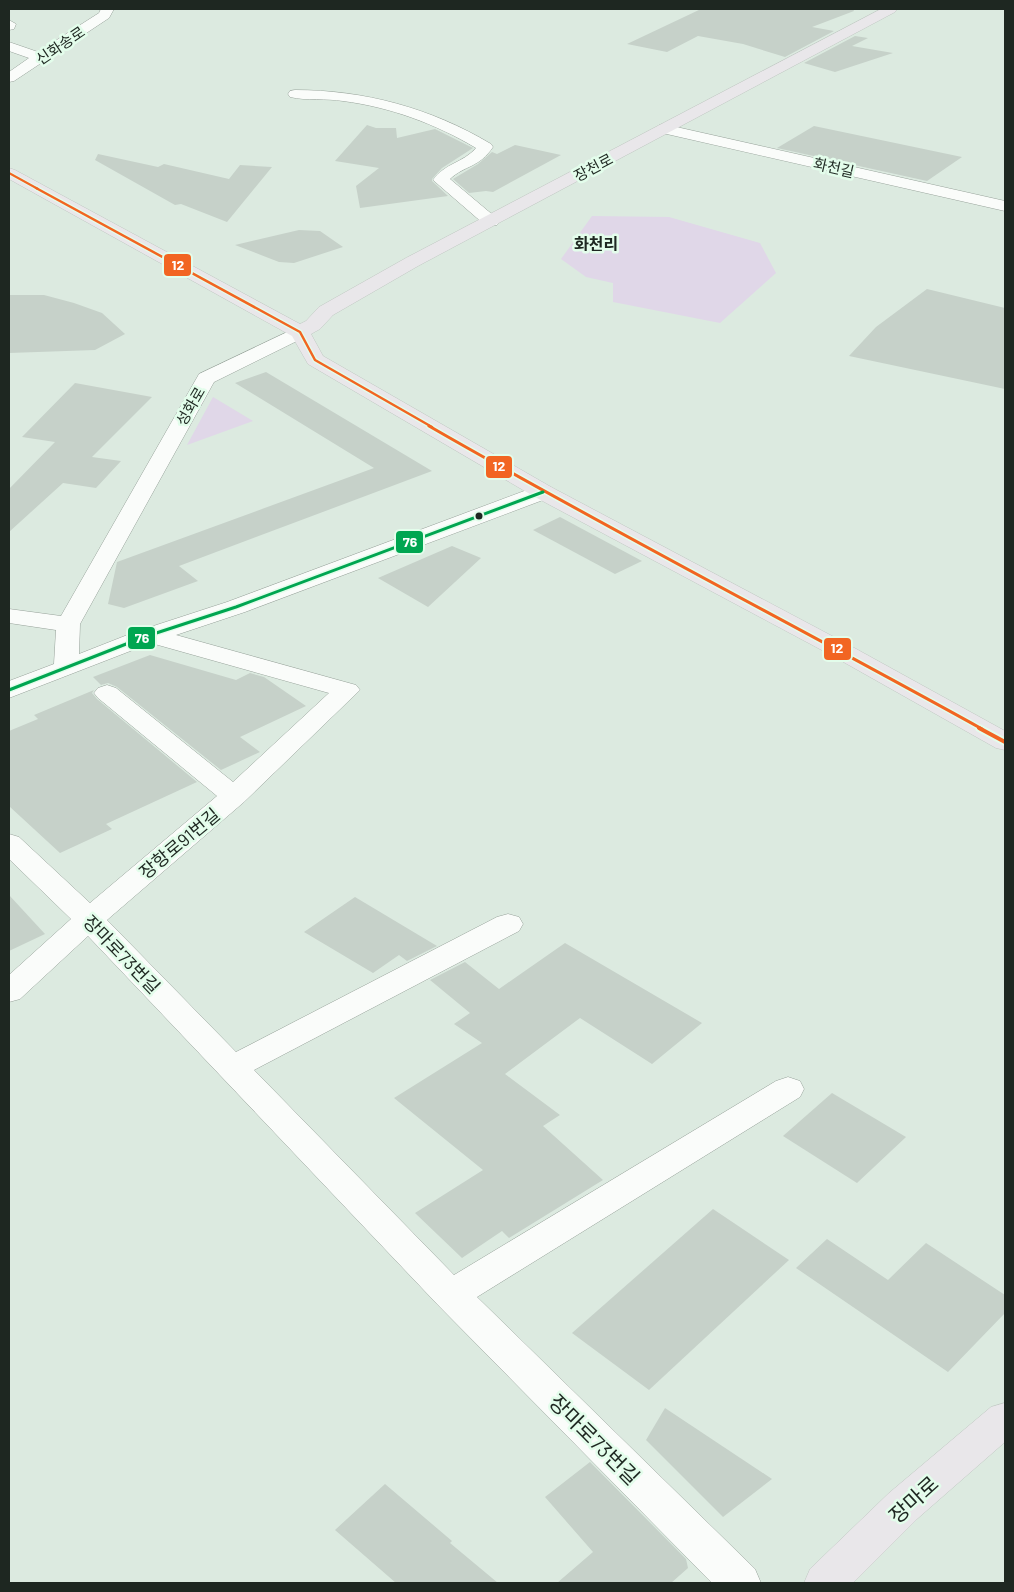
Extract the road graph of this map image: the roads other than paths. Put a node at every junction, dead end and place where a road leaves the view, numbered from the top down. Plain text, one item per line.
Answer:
1 (107, 9) edge
2 (890, 9) edge
3 (9, 46) edge
4 (41, 58) junction
5 (9, 78) edge
6 (295, 94) dead end
7 (663, 129) junction
8 (9, 173) edge
9 (1005, 206) edge
10 (491, 221) junction
11 (300, 332) junction
12 (543, 492) junction
13 (9, 616) edge
14 (68, 624) junction
15 (150, 635) junction
16 (66, 666) junction
17 (9, 690) edge
18 (107, 693) dead end
19 (1005, 742) edge
20 (234, 796) junction
21 (9, 843) edge
22 (89, 919) junction
23 (508, 924) dead end
24 (9, 992) edge
25 (232, 1068) junction
26 (788, 1089) dead end
27 (451, 1295) junction
28 (1005, 1419) edge
29 (740, 1583) edge
30 (825, 1583) edge

1 - 4 street, 신화송로
2 - 7 main road, 장천로
3 - 4 street
4 - 5 street, 신화송로
6 - 10 street
7 - 9 street, 화천길
7 - 10 main road, 장천로
8 - 11 main road
10 - 11 main road, 장천로
11 - 12 main road
11 - 14 street, 성화로
12 - 15 street
12 - 19 main road
13 - 14 street
14 - 16 street
15 - 16 street
15 - 20 street, 장항로91번길
16 - 17 street
18 - 20 street
20 - 22 street, 장항로91번길
21 - 22 street, 장마로73번길
22 - 24 street, 장항로91번길
22 - 25 street, 장마로73번길
23 - 25 street
25 - 27 street, 장마로73번길
26 - 27 street
27 - 29 street, 장마로73번길
28 - 30 main road, 장마로

